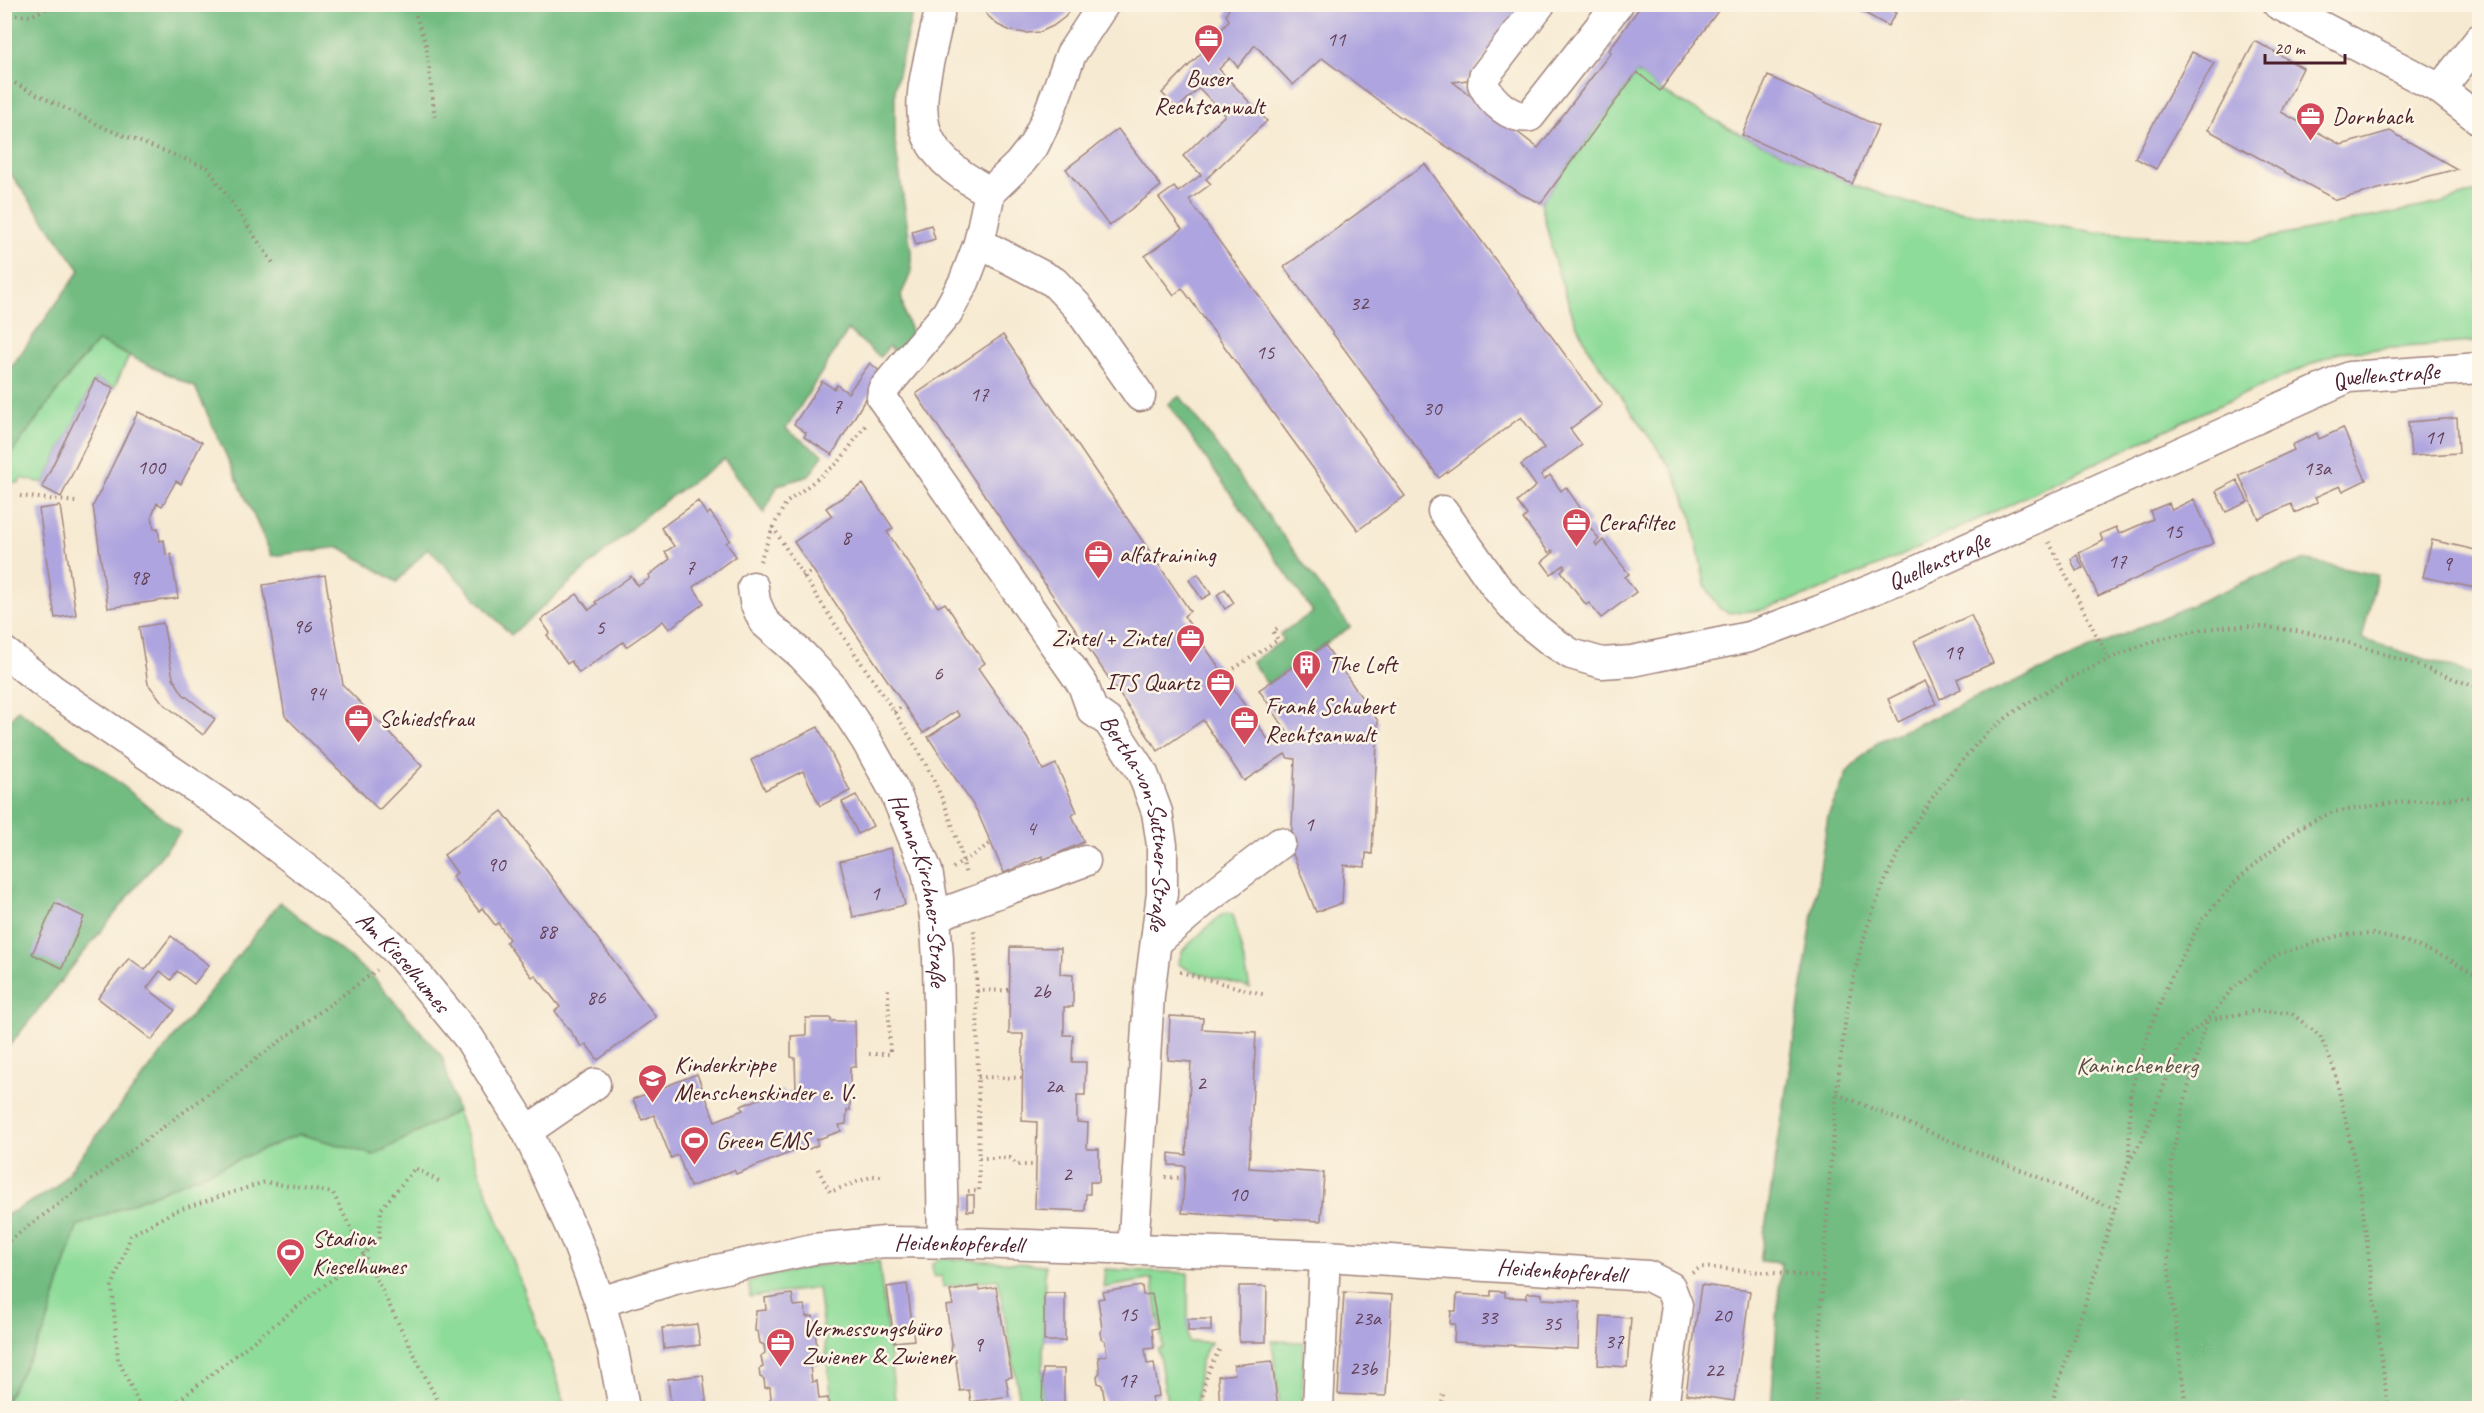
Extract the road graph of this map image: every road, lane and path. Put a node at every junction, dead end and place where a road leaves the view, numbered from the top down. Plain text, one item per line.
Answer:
1 (57, 4) edge
2 (412, 4) edge
3 (1104, 4) edge
4 (1540, 4) edge
5 (1618, 4) edge
6 (2278, 4) edge
7 (942, 8) edge
8 (4, 14) edge
9 (2480, 39) edge
10 (4, 78) edge
11 (2439, 89) junction
12 (435, 119) dead end
13 (2480, 120) edge
14 (990, 192) junction
15 (979, 243) junction
16 (273, 263) dead end
17 (2480, 368) edge
18 (1140, 396) dead end
19 (882, 398) junction
20 (20, 496) dead end
21 (76, 502) dead end
22 (1443, 511) dead end
23 (2037, 517) junction
24 (813, 570) dead end
25 (803, 577) dead end
26 (753, 587) joint
27 (1281, 626) dead end
28 (4, 652) edge
29 (2108, 658) junction
30 (1224, 675) dead end
31 (2480, 688) edge
32 (904, 705) dead end
33 (894, 712) dead end
34 (2480, 796) edge
35 (991, 843) dead end
36 (1280, 843) dead end
37 (1085, 861) dead end
38 (930, 882) junction
39 (935, 916) junction
40 (1156, 942) junction
41 (399, 953) junction
42 (1179, 972) dead end
43 (2480, 977) edge
44 (888, 988) dead end
45 (1010, 990) dead end
46 (977, 991) dead end
47 (1266, 995) dead end
48 (2207, 1020) junction
49 (869, 1054) dead end
50 (978, 1077) dead end
51 (1022, 1078) dead end
52 (595, 1084) dead end
53 (1837, 1094) junction
54 (527, 1131) junction
55 (979, 1158) dead end
56 (2128, 1162) junction
57 (1036, 1166) dead end
58 (818, 1169) dead end
59 (883, 1176) dead end
60 (442, 1183) dead end
61 (2115, 1209) junction
62 (943, 1242) junction
63 (4, 1244) edge
64 (1133, 1250) junction
65 (364, 1254) junction
66 (1325, 1256) junction
67 (1821, 1277) junction
68 (1670, 1287) junction
69 (600, 1302) junction
70 (1221, 1347) dead end
71 (1443, 1390) dead end
72 (141, 1408) edge
73 (169, 1408) edge
74 (441, 1408) edge
75 (624, 1408) edge
76 (1203, 1408) edge
77 (1318, 1408) edge
78 (1442, 1408) edge
79 (1664, 1408) edge
80 (1816, 1408) edge
81 (2050, 1408) edge
82 (2186, 1408) edge
83 (2388, 1408) edge

1 - 8 path
2 - 12 path
3 - 14 street
4 - 5 street
6 - 11 street
7 - 14 street
9 - 11 street
10 - 16 path
11 - 13 street
14 - 15 street
15 - 18 street
15 - 19 street
17 - 23 street, Quellenstraße
19 - 26 path
19 - 40 street, Bertha-von-Suttner-Straße
20 - 21 path
22 - 23 street, Quellenstraße
23 - 29 path
24 - 25 path
26 - 38 street, Hanna-Kirchner-Straße
27 - 30 path
28 - 41 street, Am Kieselhumes
29 - 31 path
29 - 53 path
32 - 33 path
34 - 56 path
35 - 38 path
36 - 40 street
37 - 39 street
38 - 39 street, Hanna-Kirchner-Straße
39 - 62 street, Hanna-Kirchner-Straße
40 - 64 street, Bertha-von-Suttner-Straße
41 - 54 street, Am Kieselhumes
41 - 63 path
42 - 47 path
43 - 48 path
44 - 49 path
45 - 46 path
48 - 56 path
48 - 82 path
48 - 83 path
50 - 51 path
52 - 54 street
53 - 61 path
53 - 67 path
54 - 69 street, Am Kieselhumes
55 - 57 path
56 - 61 path
58 - 59 path
60 - 65 path
61 - 81 path
62 - 64 street, Heidenkopferdell
62 - 69 street, Heidenkopferdell
64 - 66 street, Heidenkopferdell
65 - 72 path
65 - 73 path
65 - 74 path
66 - 68 street, Heidenkopferdell
66 - 77 street
67 - 68 path
67 - 80 path
68 - 79 street
69 - 75 street, Am Kieselhumes
70 - 76 path
71 - 78 path

